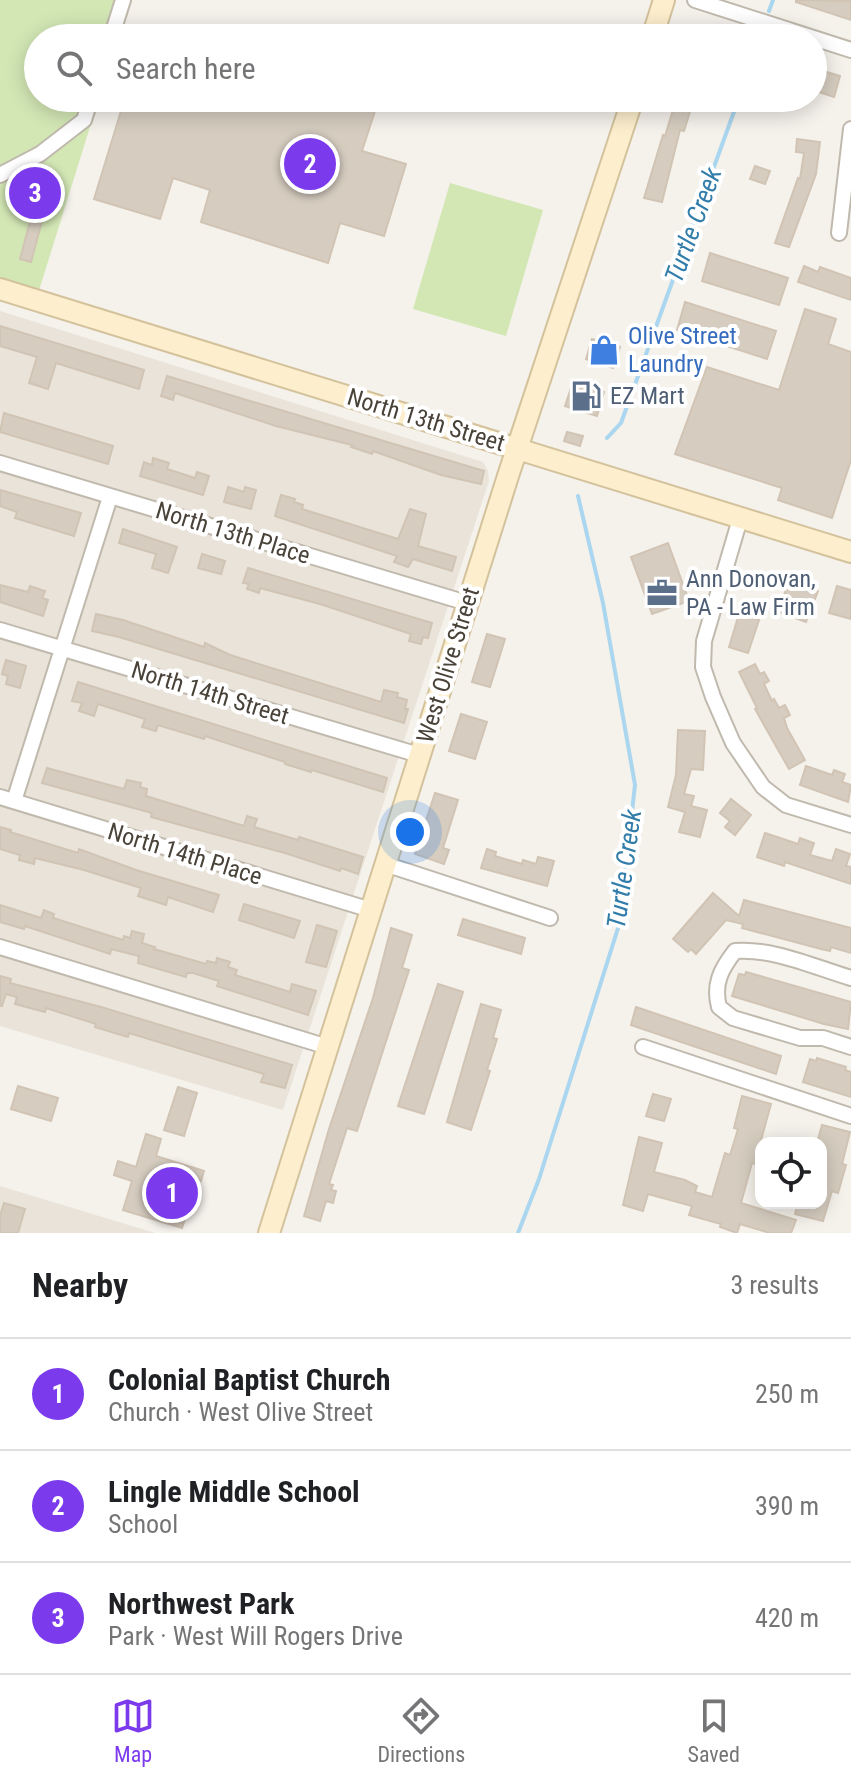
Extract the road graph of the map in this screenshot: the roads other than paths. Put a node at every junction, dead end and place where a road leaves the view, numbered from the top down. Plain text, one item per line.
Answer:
1 (123, 0) edge
2 (664, 0) edge
3 (695, 0) edge
4 (115, 24) edge
5 (656, 24) edge
6 (770, 24) edge
7 (827, 42) edge
8 (851, 50) edge
9 (87, 112) edge
10 (628, 112) edge
11 (851, 129) edge
12 (0, 175) edge
13 (839, 233) dead end
14 (0, 289) edge
15 (517, 448) junction
16 (0, 463) edge
17 (110, 497) junction
18 (740, 519) junction
19 (851, 552) edge
20 (467, 603) junction
21 (0, 630) edge
22 (62, 648) junction
23 (419, 755) junction
24 (7, 799) edge
25 (851, 825) edge
26 (385, 864) junction
27 (371, 910) junction
28 (550, 918) dead end
29 (0, 947) edge
30 (851, 978) edge
31 (328, 1047) junction
32 (643, 1047) dead end
33 (851, 1047) edge
34 (851, 1116) edge
35 (269, 1233) edge

1 - 4 street
2 - 5 main road
3 - 6 street
7 - 8 street
9 - 12 street
10 - 15 main road, West Olive Street
11 - 13 street
14 - 15 main road, North 13th Street
15 - 18 main road, North 13th Street
15 - 20 main road, West Olive Street
16 - 17 street, North 13th Place
17 - 20 street, North 13th Place
17 - 22 street
18 - 19 main road, North 13th Street
18 - 25 street
20 - 23 main road, West Olive Street
21 - 22 street, North 14th Street
22 - 23 street, North 14th Street
22 - 24 street
23 - 26 main road, West Olive Street
24 - 27 street, North 14th Place
26 - 27 main road, West Olive Street
26 - 28 street
27 - 31 main road, West Olive Street
29 - 31 street
30 - 33 street
31 - 35 main road, West Olive Street
32 - 34 street

